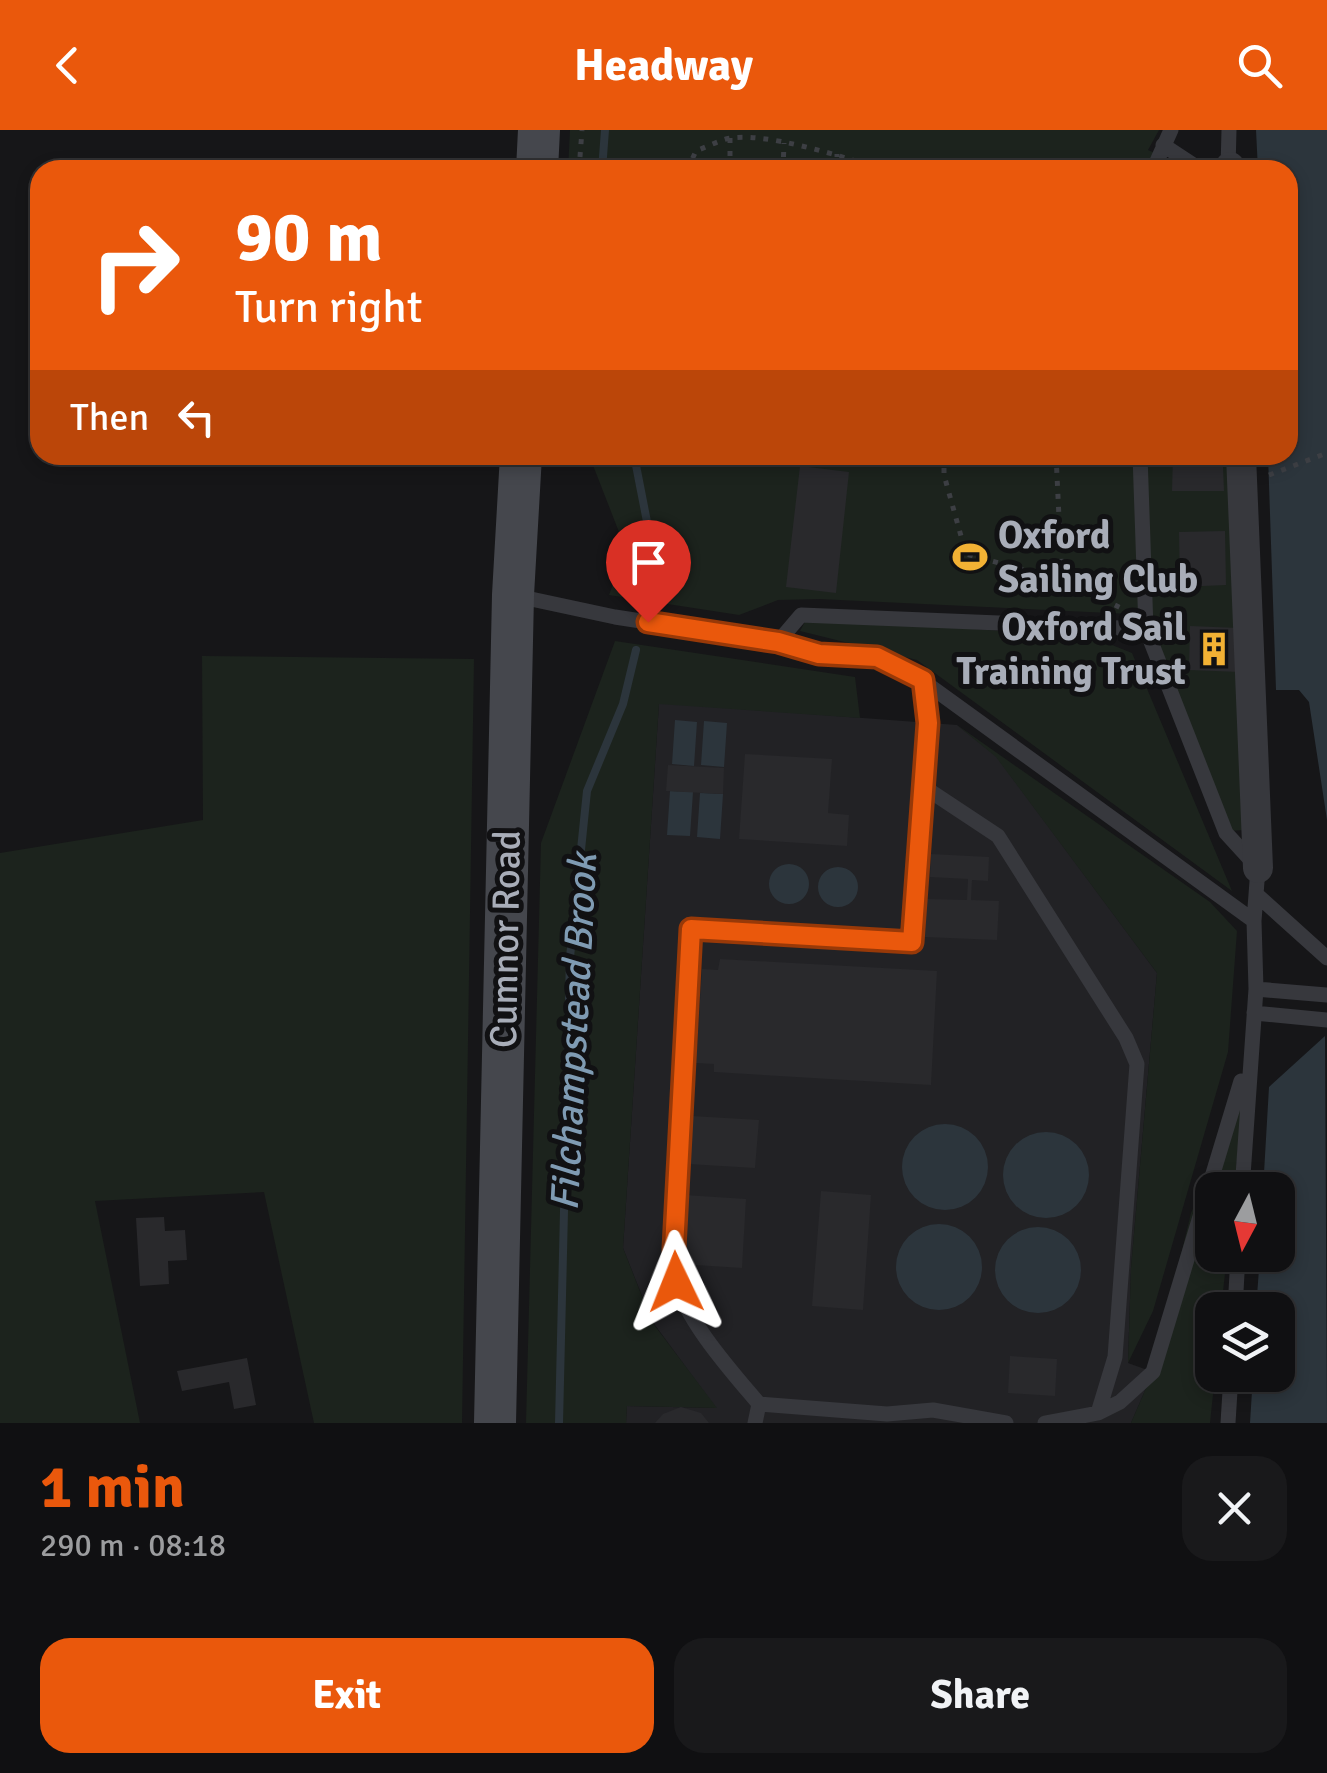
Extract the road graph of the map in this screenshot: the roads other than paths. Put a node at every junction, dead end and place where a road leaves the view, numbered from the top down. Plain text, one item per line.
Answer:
1 (539, 130) edge
2 (1229, 130) edge
3 (1167, 138) edge
4 (538, 160) edge
5 (1205, 160) edge
6 (1222, 160) edge
7 (519, 465) edge
8 (1140, 465) edge
9 (1242, 470) edge
10 (512, 595) junction
11 (1146, 629) junction
12 (778, 642) junction
13 (923, 680) junction
14 (924, 787) junction
15 (1257, 881) junction
16 (1254, 921) junction
17 (1327, 958) edge
18 (1256, 989) junction
19 (1327, 996) edge
20 (1254, 1013) junction
21 (1327, 1020) edge
22 (1250, 1054) junction
23 (1243, 1172) edge
24 (1230, 1392) edge
25 (759, 1404) junction
26 (1098, 1414) junction
27 (887, 1418) edge
28 (495, 1423) edge
29 (755, 1423) edge
30 (1006, 1423) edge
31 (1045, 1423) edge
32 (1228, 1423) edge

1 - 4 main road
2 - 6 lane
3 - 5 lane
7 - 10 main road, Cumnor Road
8 - 11 lane
9 - 15 street
10 - 12 lane
10 - 28 main road, Cumnor Road
11 - 12 lane
11 - 15 lane
12 - 13 lane
13 - 14 lane
13 - 16 lane
14 - 25 lane
14 - 26 lane
15 - 16 lane
15 - 17 lane
16 - 18 lane
18 - 19 lane
18 - 20 lane
20 - 21 lane
20 - 22 lane
22 - 23 lane
22 - 26 lane
24 - 32 lane
25 - 27 lane
25 - 29 lane
26 - 31 lane
27 - 30 lane

